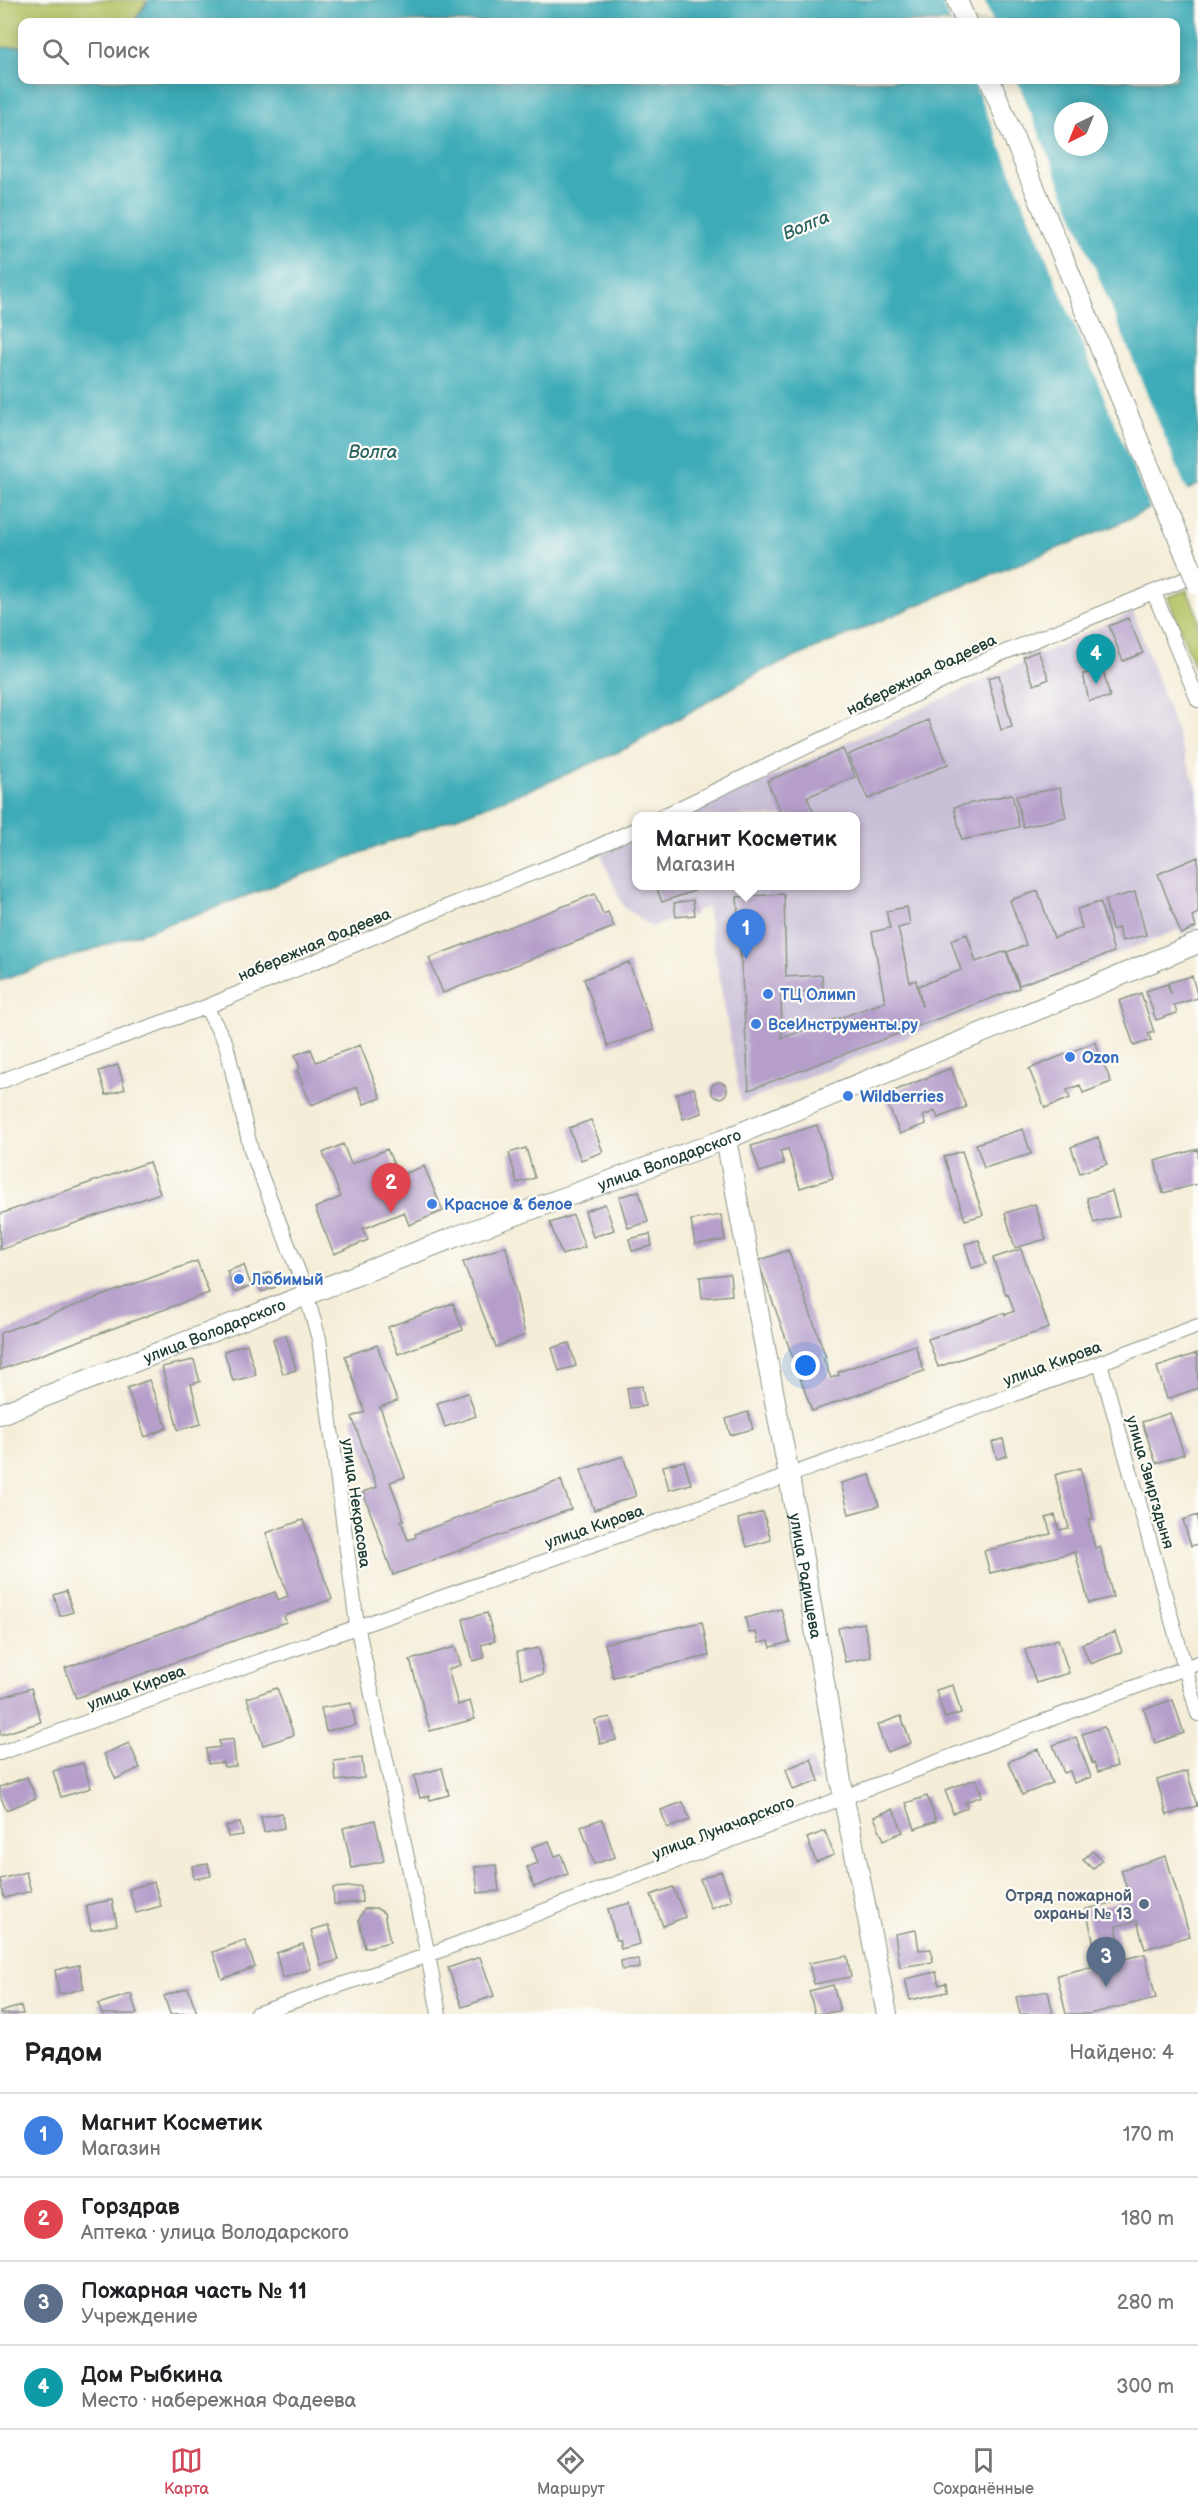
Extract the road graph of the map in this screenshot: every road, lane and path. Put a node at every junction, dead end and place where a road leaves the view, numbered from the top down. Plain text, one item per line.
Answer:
1 (957, 0) edge
2 (964, 18) edge
3 (992, 84) edge
4 (1198, 574) edge
5 (1198, 585) edge
6 (1154, 593) junction
7 (1198, 700) edge
8 (671, 812) edge
9 (632, 831) edge
10 (1198, 943) edge
11 (206, 1008) junction
12 (0, 1082) edge
13 (726, 1139) junction
14 (307, 1296) junction
15 (1198, 1326) edge
16 (1100, 1363) junction
17 (0, 1414) edge
18 (789, 1476) junction
19 (357, 1625) junction
20 (1192, 1665) edge
21 (1198, 1714) edge
22 (0, 1753) edge
23 (844, 1799) junction
24 (428, 1955) junction
25 (256, 2014) edge
26 (438, 2014) edge
27 (887, 2014) edge

1 - 2 main road
3 - 5 main road, bridge
4 - 6 street, набережная Фадеева
6 - 7 street
6 - 8 street, набережная Фадеева
9 - 11 street, набережная Фадеева
10 - 13 main road, улица Володарского
11 - 12 street, набережная Фадеева
11 - 14 street, улица Некрасова
13 - 14 main road, улица Володарского
13 - 18 main road, улица Радищева
14 - 17 main road, улица Володарского
14 - 19 street, улица Некрасова
15 - 16 street, улица Кирова
16 - 18 street, улица Кирова
16 - 20 street, улица Звиргздыня
18 - 19 street, улица Кирова
18 - 23 main road, улица Радищева
19 - 22 street, улица Кирова
19 - 24 street, улица Некрасова
20 - 21 street, улица Звиргздыня
20 - 23 street, улица Луначарского
23 - 24 street, улица Луначарского
23 - 27 main road, улица Радищева
24 - 25 street, улица Луначарского
24 - 26 street, улица Некрасова

